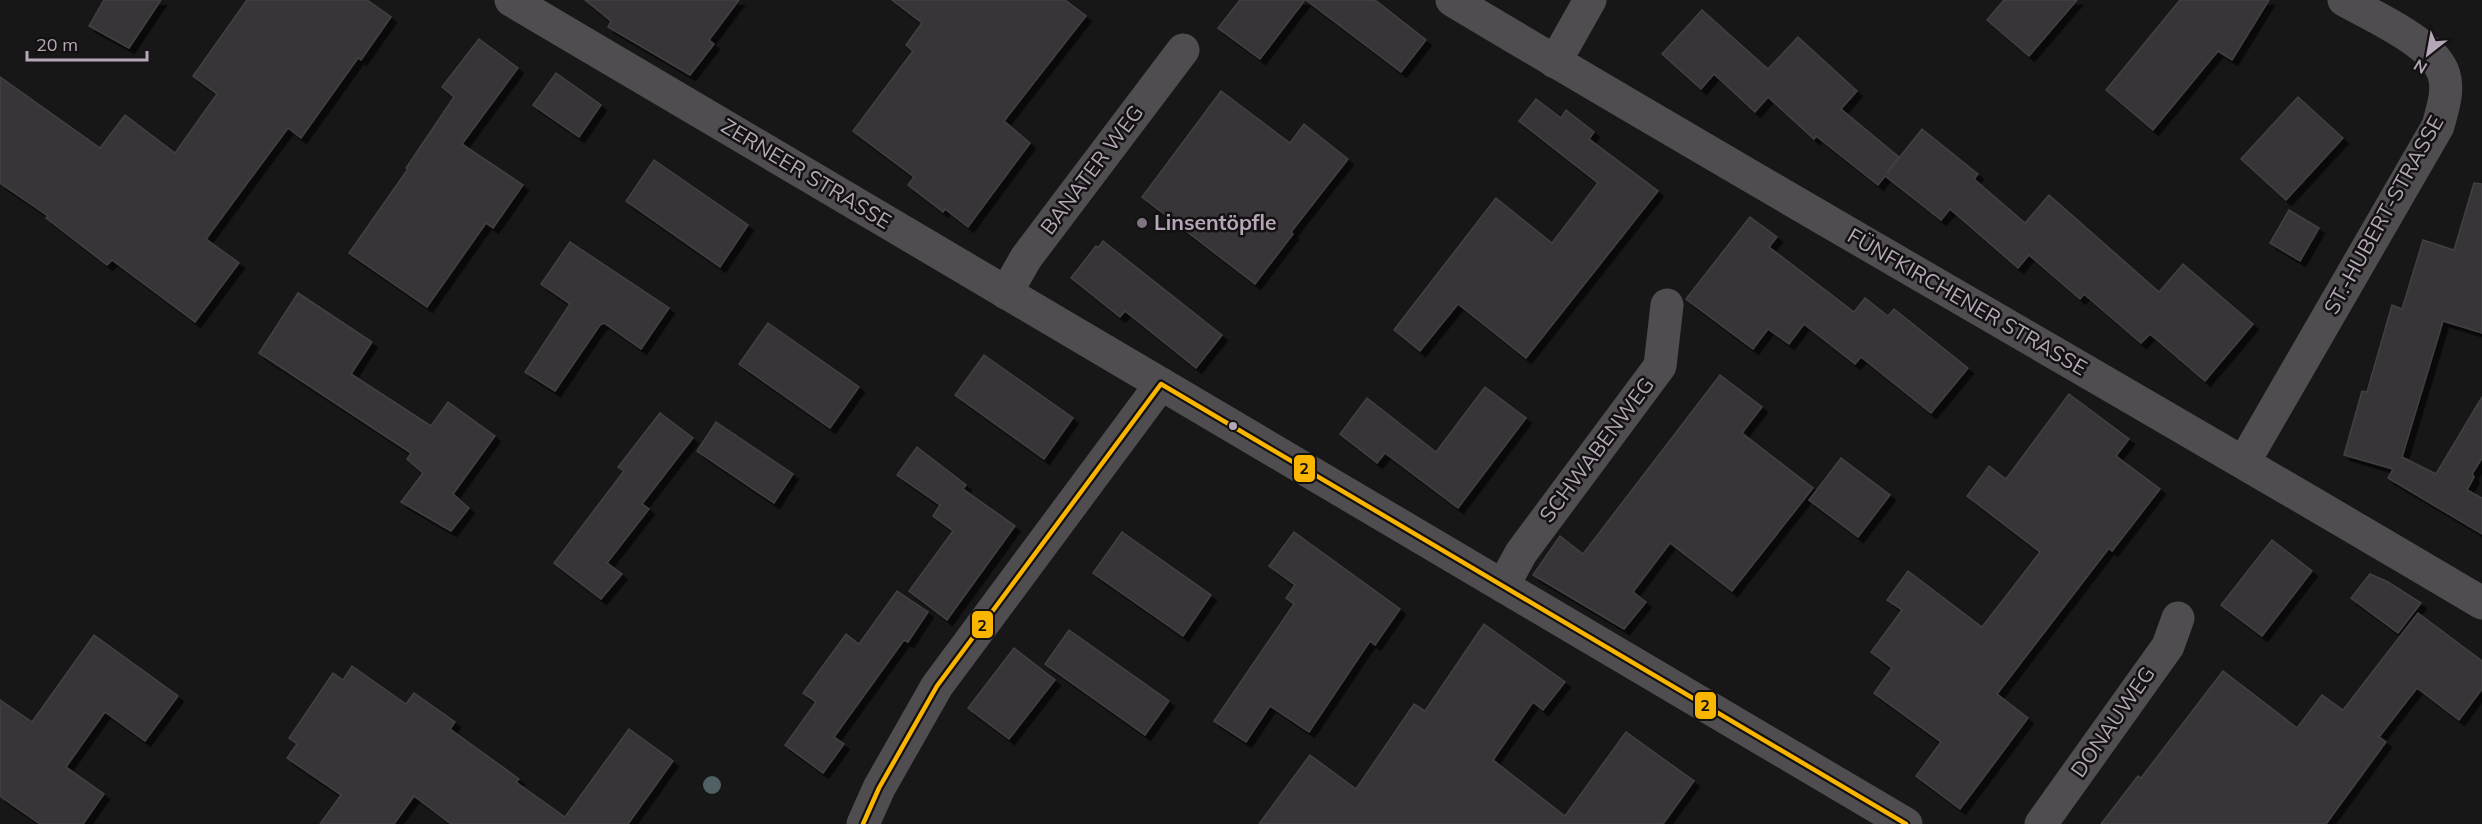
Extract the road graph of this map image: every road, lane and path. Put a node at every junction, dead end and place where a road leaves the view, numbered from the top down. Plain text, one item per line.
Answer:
1 (511, 0) edge
2 (1452, 0) edge
3 (1590, 0) edge
4 (2344, 0) edge
5 (1182, 50) dead end
6 (1555, 62) junction
7 (1006, 293) junction
8 (1667, 304) dead end
9 (1161, 384) junction
10 (2244, 462) junction
11 (1503, 586) junction
12 (2482, 603) edge
13 (2178, 618) dead end
14 (863, 824) edge
15 (1906, 824) edge
16 (2041, 824) edge

1 - 7 street, ZERNEER STRASSE
2 - 6 street, FÜNFKIRCHENER STRASSE
3 - 6 street
4 - 10 street, ST.-HUBERT-STRASSE
5 - 7 street, BANATER WEG
6 - 10 street, FÜNFKIRCHENER STRASSE
7 - 9 street, ZERNEER STRASSE
8 - 11 street, SCHWABENWEG
9 - 11 street, ZERNEER STRASSE
9 - 14 street
10 - 12 street, FÜNFKIRCHENER STRASSE
11 - 15 street, ZERNEER STRASSE
13 - 16 street, DONAUWEG

